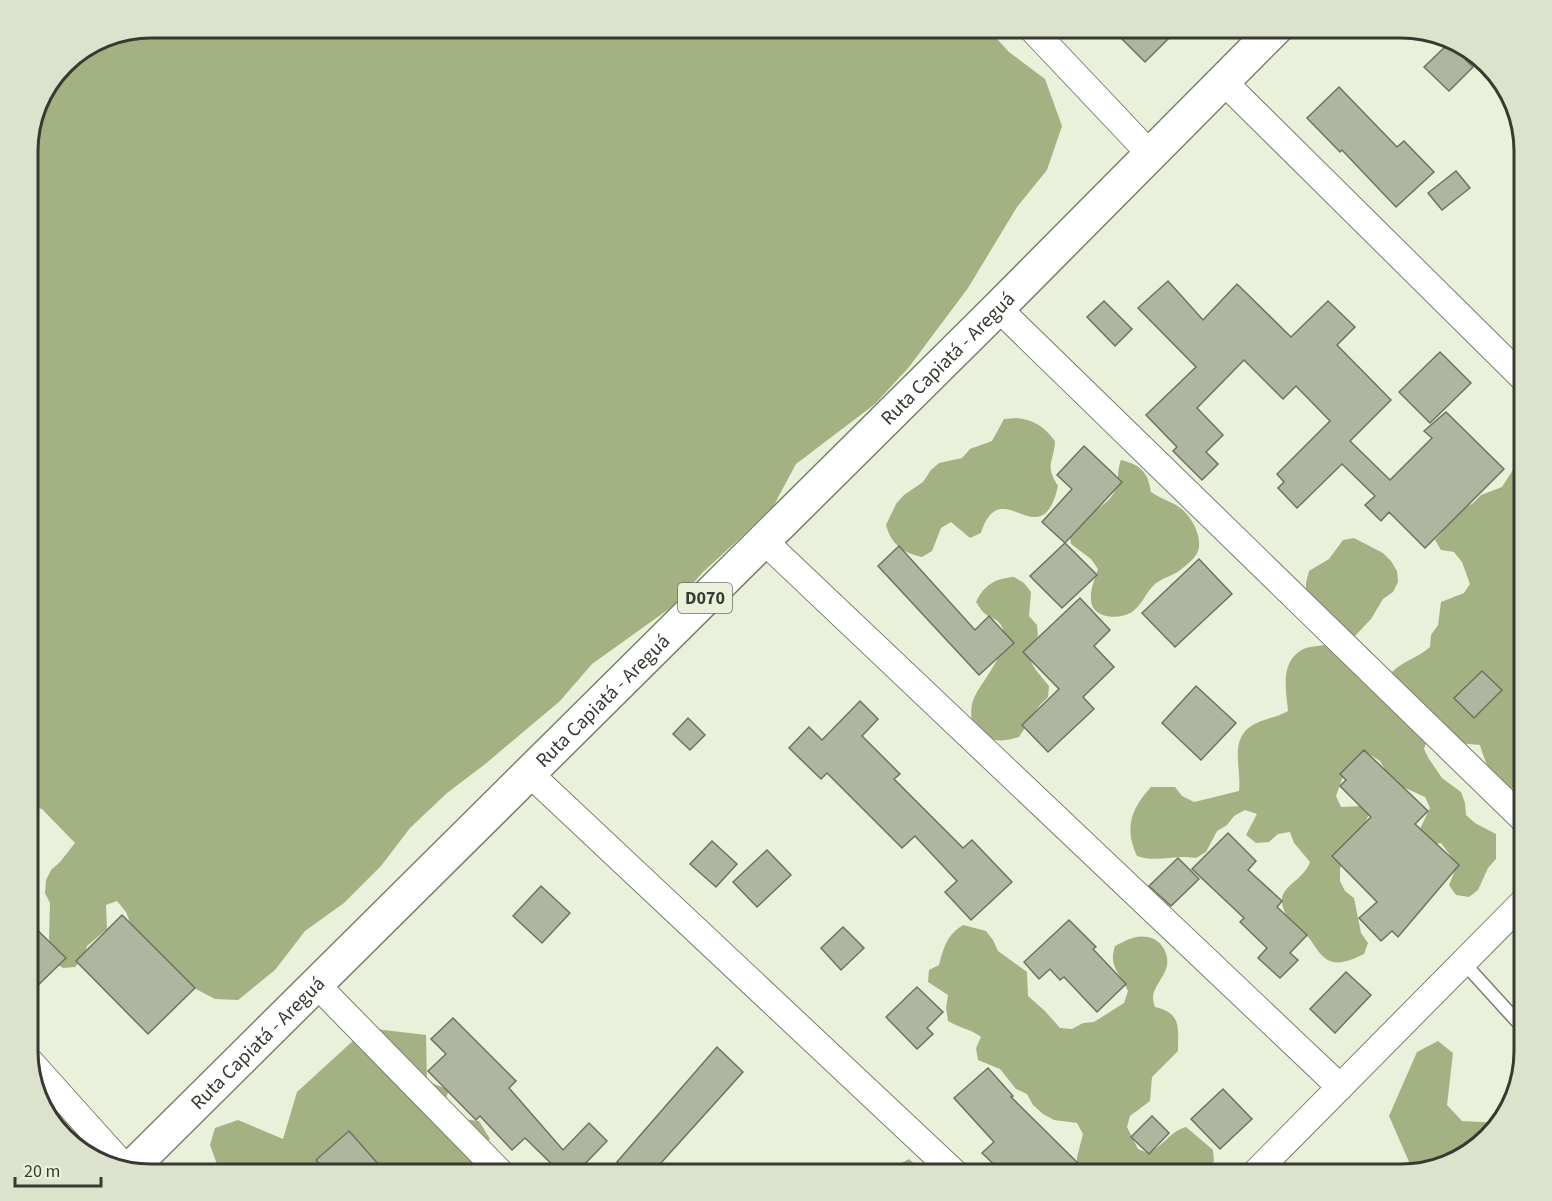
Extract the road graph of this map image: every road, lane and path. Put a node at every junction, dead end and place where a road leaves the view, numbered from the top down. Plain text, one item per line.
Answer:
1 (1040, 38) edge
2 (1266, 38) edge
3 (1223, 81) junction
4 (1150, 154) junction
5 (998, 308) junction
6 (1514, 369) edge
7 (763, 540) junction
8 (529, 773) junction
9 (1514, 810) edge
10 (1514, 911) edge
11 (1463, 962) junction
12 (316, 986) junction
13 (1514, 1018) edge
14 (40, 1072) edge
15 (1340, 1086) junction
16 (118, 1159) edge
17 (136, 1163) edge
18 (491, 1163) edge
19 (944, 1163) edge
20 (1265, 1163) edge

1 - 4 street
2 - 3 main road, Ruta Capiatá - Areguá / D070
3 - 4 main road, Ruta Capiatá - Areguá / D070
3 - 6 street
4 - 5 main road, Ruta Capiatá - Areguá / D070
5 - 7 main road, Ruta Capiatá - Areguá / D070
5 - 9 street
7 - 8 main road, Ruta Capiatá - Areguá / D070
7 - 15 street
8 - 12 main road, Ruta Capiatá - Areguá / D070
8 - 19 street
10 - 11 street
11 - 13 lane
11 - 15 street
12 - 17 main road, Ruta Capiatá - Areguá / D070
12 - 18 street
14 - 16 street
15 - 20 street

